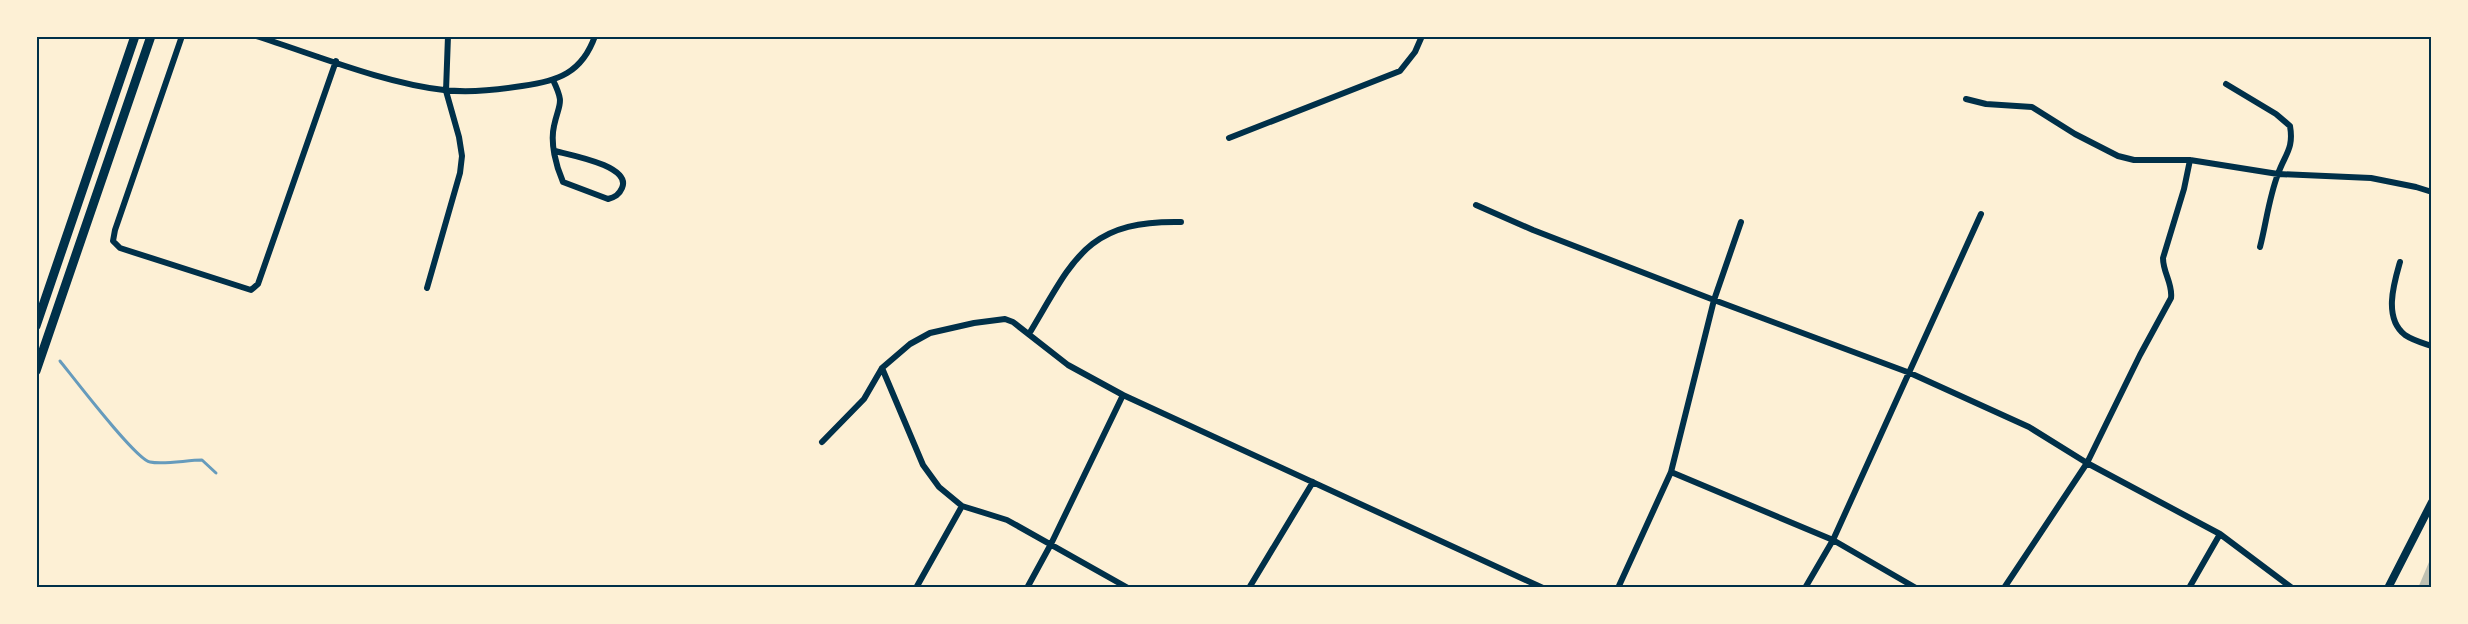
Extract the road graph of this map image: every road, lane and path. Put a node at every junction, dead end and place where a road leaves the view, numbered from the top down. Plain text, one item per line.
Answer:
1 (135, 36) edge
2 (151, 36) edge
3 (182, 36) edge
4 (256, 36) edge
5 (448, 36) edge
6 (596, 36) edge
7 (1422, 36) edge
8 (336, 61) junction
9 (553, 80) junction
10 (2226, 84) dead end
11 (446, 91) junction
12 (1966, 99) dead end
13 (1228, 138) dead end
14 (555, 151) junction
15 (2190, 160) junction
16 (2278, 174) junction
17 (2432, 192) edge
18 (1476, 205) dead end
19 (1981, 214) dead end
20 (1181, 222) dead end
21 (1741, 222) dead end
22 (2260, 248) dead end
23 (2400, 261) dead end
24 (427, 288) dead end
25 (1714, 300) junction
26 (36, 324) edge
27 (1029, 333) junction
28 (2432, 346) edge
29 (882, 368) junction
30 (36, 371) edge
31 (1910, 373) junction
32 (1123, 395) junction
33 (822, 442) dead end
34 (2087, 463) junction
35 (1671, 472) junction
36 (1313, 482) junction
37 (2432, 502) edge
38 (962, 506) junction
39 (2220, 534) junction
40 (1833, 540) junction
41 (1051, 544) junction
42 (916, 588) edge
43 (1027, 588) edge
44 (1128, 588) edge
45 (1249, 588) edge
46 (1543, 588) edge
47 (1618, 588) edge
48 (1805, 588) edge
49 (1916, 588) edge
50 (2004, 588) edge
51 (2189, 588) edge
52 (2292, 588) edge
53 (2388, 588) edge

1 - 26 main road
2 - 30 main road
3 - 8 street
4 - 8 street
5 - 11 street
6 - 9 street
7 - 13 street
8 - 11 street
9 - 11 street
9 - 14 street
10 - 16 street
11 - 24 street
12 - 15 street
14 - 14 street
15 - 16 street
15 - 34 street
16 - 17 street
16 - 22 street
18 - 25 street
19 - 31 street
20 - 27 street
21 - 25 street
23 - 28 street
25 - 31 street
25 - 35 street
27 - 29 street
27 - 32 street
29 - 33 street
29 - 38 street
31 - 34 street
31 - 40 street
32 - 36 street
32 - 41 street
34 - 39 street
34 - 50 street
35 - 40 street
35 - 47 street
36 - 45 street
36 - 46 street
37 - 53 street
38 - 41 street
38 - 42 street
39 - 51 street
39 - 52 street
40 - 48 street
40 - 49 street
41 - 43 street
41 - 44 street

